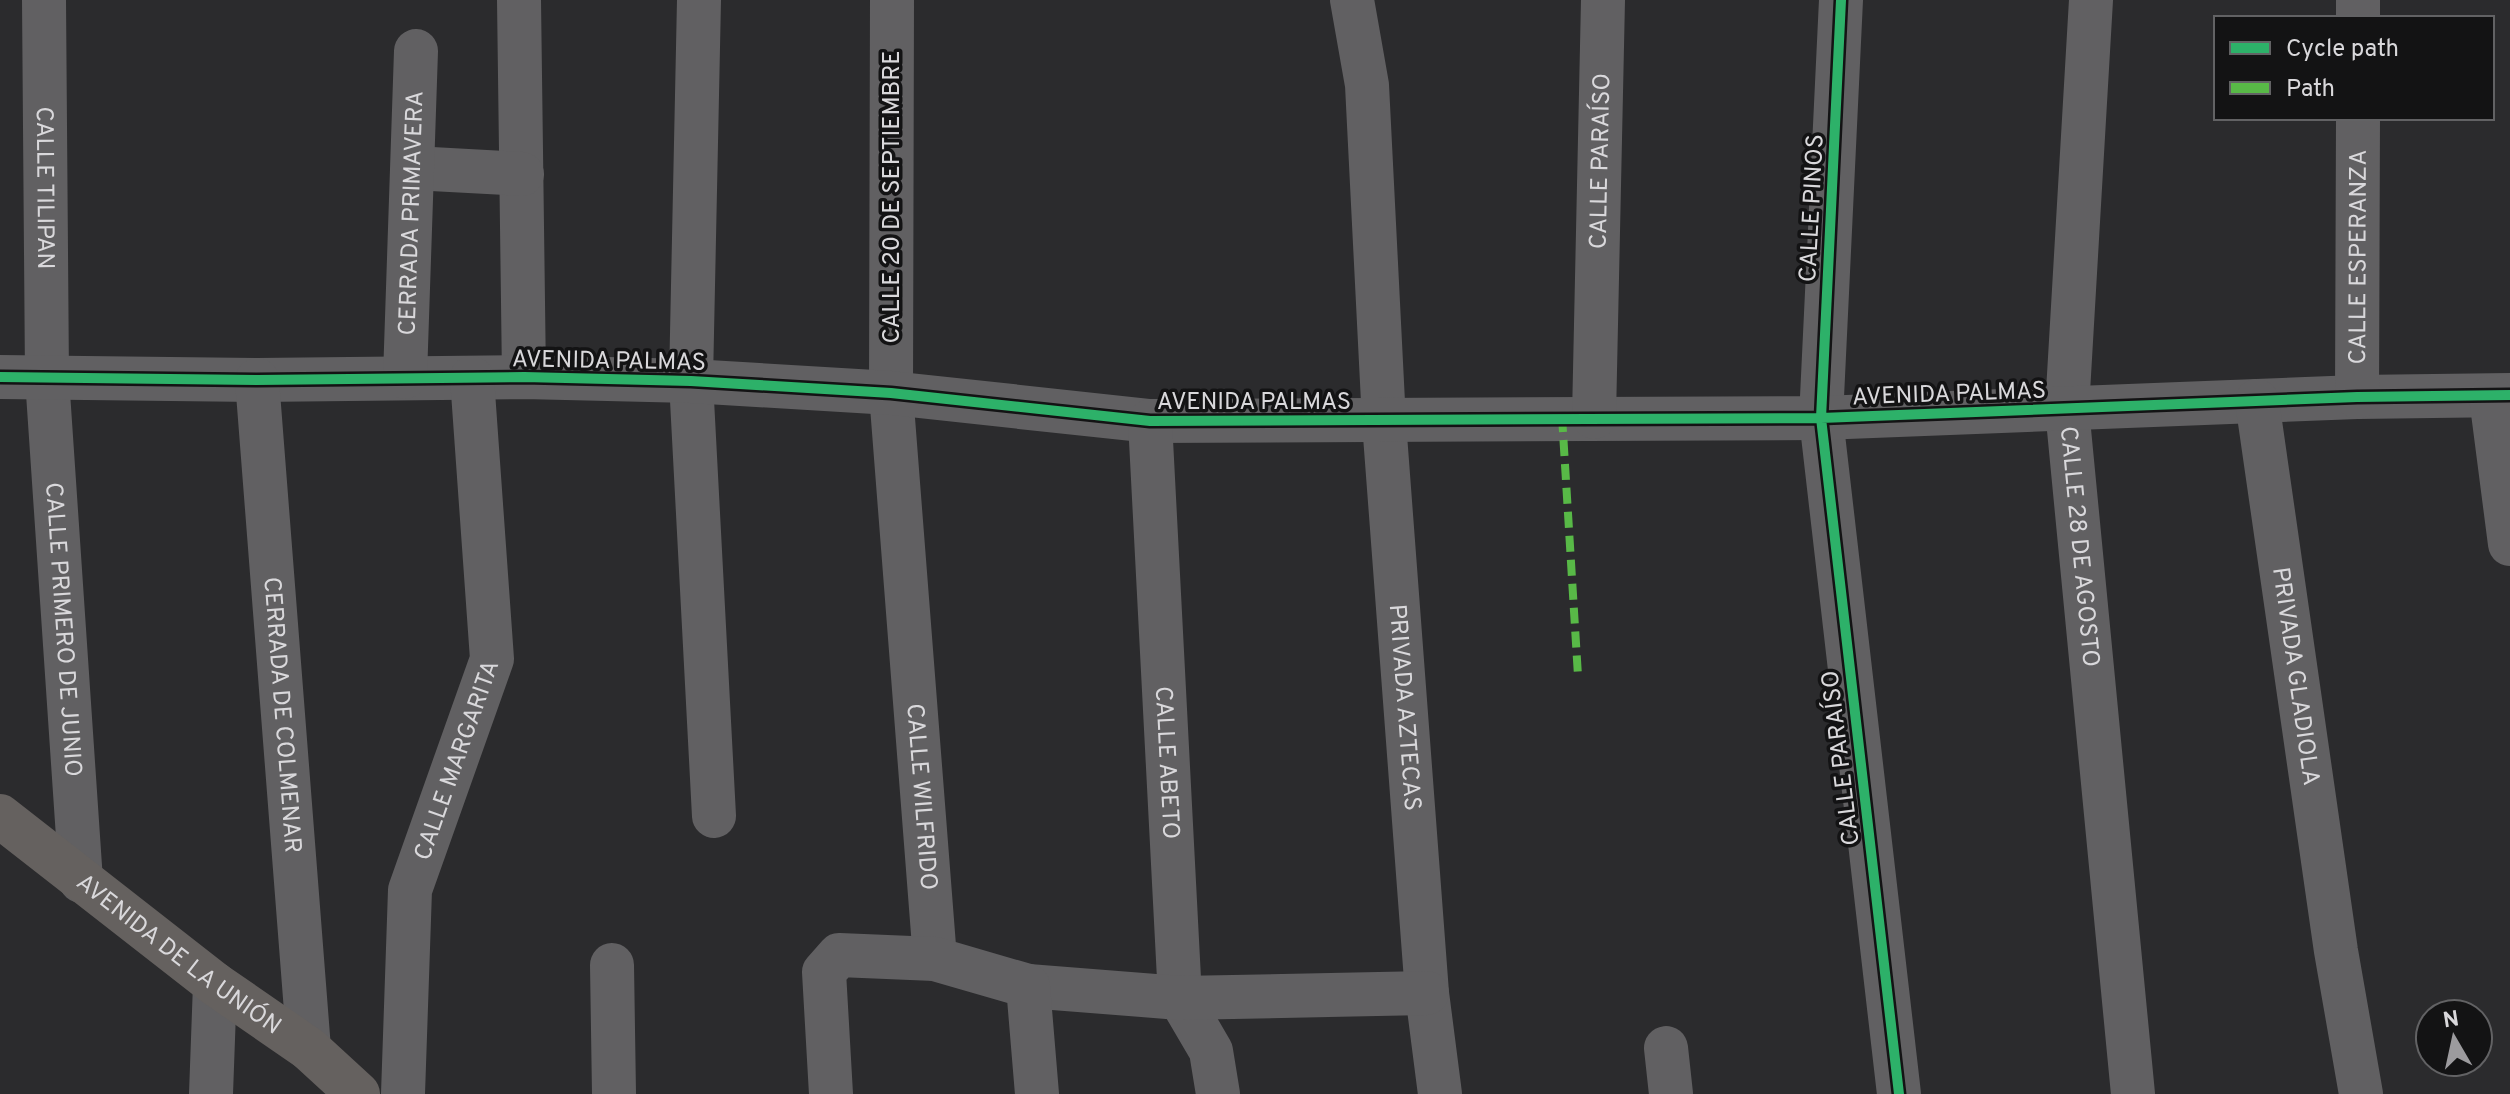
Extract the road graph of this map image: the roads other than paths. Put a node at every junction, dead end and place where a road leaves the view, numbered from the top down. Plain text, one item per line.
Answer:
1 (44, 0) edge
2 (519, 0) edge
3 (699, 0) edge
4 (892, 0) edge
5 (1352, 0) edge
6 (1603, 0) edge
7 (1841, 0) edge
8 (2091, 0) edge
9 (416, 51) dead end
10 (2358, 120) edge
11 (413, 168) junction
12 (522, 174) junction
13 (0, 377) edge
14 (405, 377) junction
15 (524, 377) junction
16 (47, 378) junction
17 (472, 378) junction
18 (257, 380) junction
19 (691, 381) junction
20 (891, 393) junction
21 (2500, 396) edge
22 (2357, 397) junction
23 (2257, 401) junction
24 (2067, 409) junction
25 (1594, 417) junction
26 (1821, 418) junction
27 (1150, 421) junction
28 (1384, 422) junction
29 (2510, 544) edge
30 (0, 816) edge
31 (714, 816) dead end
32 (81, 881) junction
33 (935, 959) junction
34 (612, 965) dead end
35 (215, 984) junction
36 (1028, 986) junction
37 (1427, 993) junction
38 (1180, 998) junction
39 (1666, 1048) dead end
40 (309, 1049) junction
41 (211, 1094) edge
42 (358, 1094) edge
43 (403, 1094) edge
44 (614, 1094) edge
45 (831, 1094) edge
46 (1037, 1094) edge
47 (1218, 1094) edge
48 (1440, 1094) edge
49 (1671, 1094) edge
50 (1899, 1094) edge
51 (2133, 1094) edge
52 (2361, 1094) edge

1 - 16 street, CALLE TILIPAN
2 - 12 street
3 - 19 street
4 - 20 street, CALLE 20 DE SEPTIEMBRE
5 - 28 street, PRIVADA AZTECAS
6 - 25 street, CALLE PARAÍSO
7 - 26 street, CALLE PINOS
8 - 24 street, CALLE 28 DE AGOSTO
9 - 11 street, CERRADA PRIMAVERA
10 - 22 street, CALLE ESPERANZA
11 - 12 street
11 - 14 street, CERRADA PRIMAVERA
12 - 15 street
13 - 16 street, AVENIDA PALMAS
14 - 17 street, AVENIDA PALMAS
14 - 18 street, AVENIDA PALMAS
15 - 17 street, AVENIDA PALMAS
15 - 19 street, AVENIDA PALMAS
16 - 18 street, AVENIDA PALMAS
16 - 32 street, CALLE PRIMERO DE JUNIO
17 - 43 street, CALLE MARGARITA
18 - 40 street, CERRADA DE COLMENAR
19 - 20 street, AVENIDA PALMAS
19 - 31 street
20 - 27 street, AVENIDA PALMAS
20 - 33 street, CALLE WILFRIDO
21 - 22 street, AVENIDA PALMAS
21 - 29 street
22 - 23 street, AVENIDA PALMAS
23 - 24 street, AVENIDA PALMAS
23 - 52 street, PRIVADA GLADIOLA
24 - 26 street, AVENIDA PALMAS
24 - 51 street, CALLE 28 DE AGOSTO
25 - 26 street, AVENIDA PALMAS
25 - 28 street, AVENIDA PALMAS
26 - 50 street, CALLE PARAÍSO
27 - 28 street, AVENIDA PALMAS
27 - 38 street, CALLE ABETO
28 - 37 street, PRIVADA AZTECAS
30 - 32 main road, AVENIDA DE LA UNIÓN
32 - 35 main road, AVENIDA DE LA UNIÓN
33 - 36 street
33 - 45 street
34 - 44 street
35 - 40 main road, AVENIDA DE LA UNIÓN
35 - 41 street
36 - 38 street
36 - 46 street
37 - 38 street
37 - 48 street, PRIVADA AZTECAS
38 - 47 street, CALLE ABETO
39 - 49 street
40 - 42 main road, AVENIDA DE LA UNIÓN

